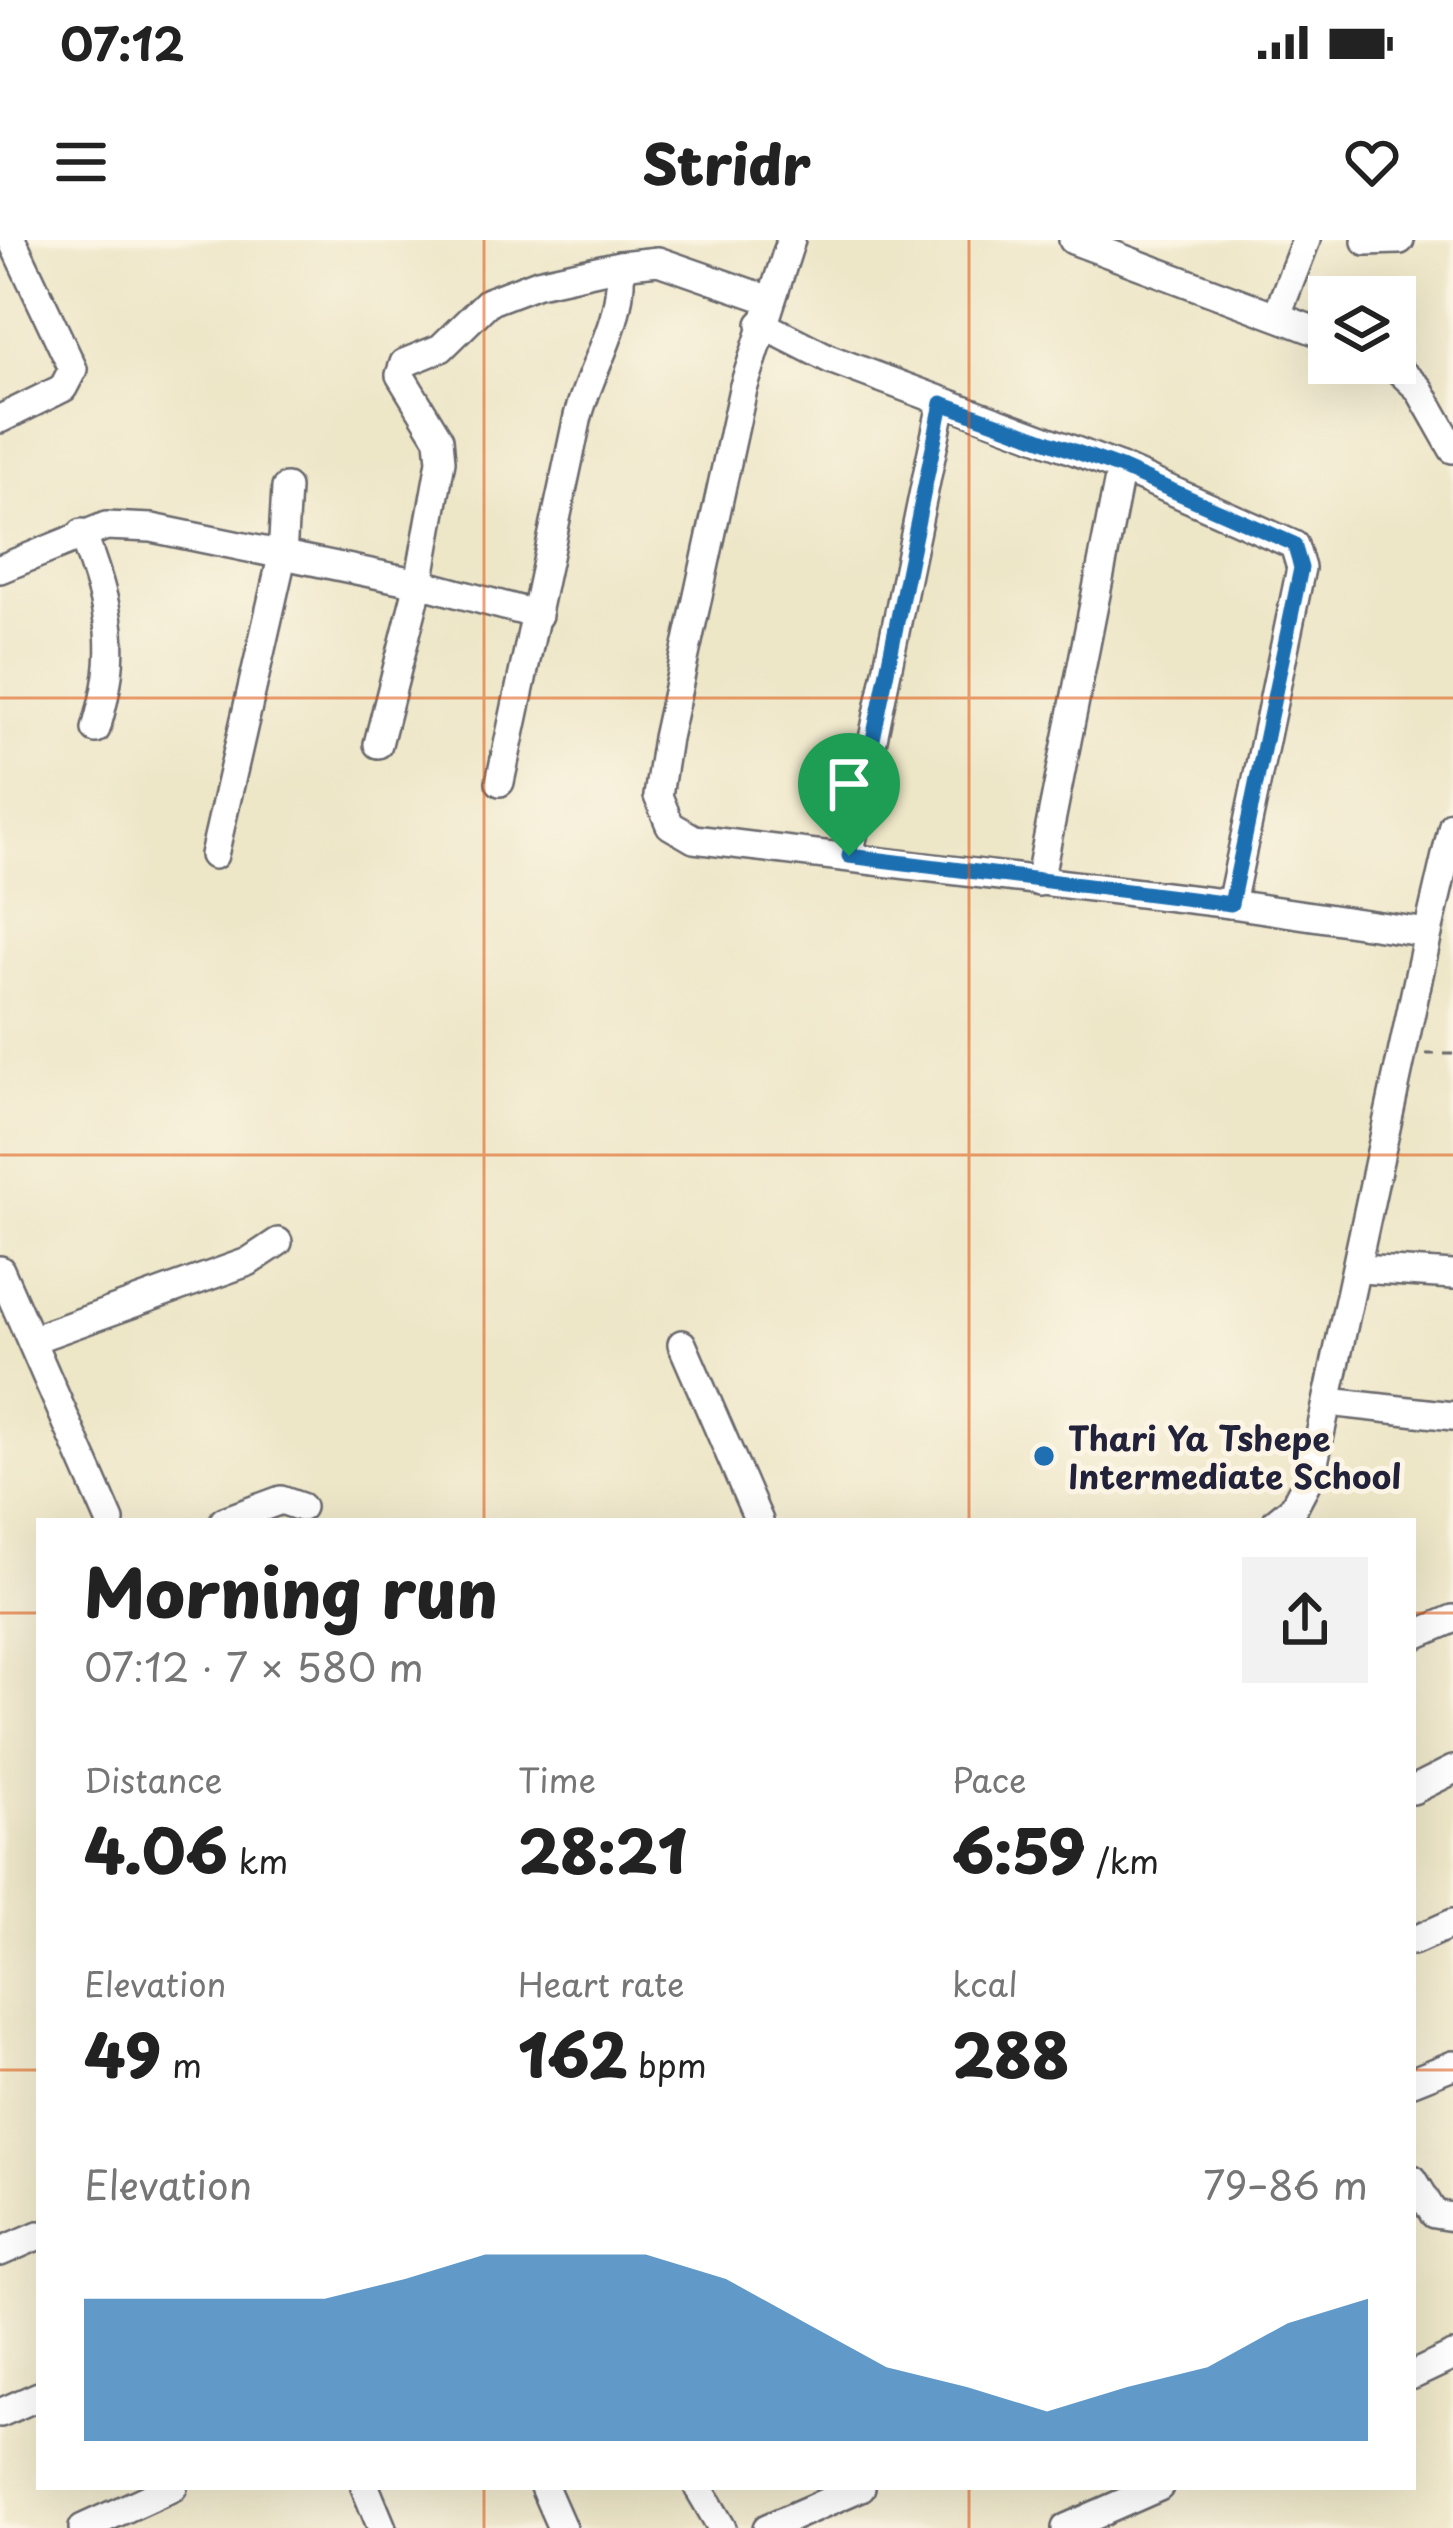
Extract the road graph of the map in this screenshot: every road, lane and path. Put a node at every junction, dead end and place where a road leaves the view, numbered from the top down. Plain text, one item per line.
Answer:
1 (12, 240) edge
2 (791, 240) edge
3 (1073, 240) edge
4 (1306, 240) edge
5 (1400, 240) edge
6 (1366, 242) edge
7 (620, 265) junction
8 (765, 312) junction
9 (1277, 314) junction
10 (1308, 327) edge
11 (1414, 384) edge
12 (942, 403) junction
13 (0, 418) edge
14 (1450, 438) edge
15 (1121, 468) junction
16 (286, 488) dead end
17 (82, 533) junction
18 (282, 557) junction
19 (0, 569) edge
20 (419, 584) junction
21 (538, 615) junction
22 (96, 729) dead end
23 (378, 744) dead end
24 (500, 782) dead end
25 (1453, 825) edge
26 (214, 855) dead end
27 (849, 856) junction
28 (1039, 882) junction
29 (1231, 904) junction
30 (1428, 933) junction
31 (278, 1242) dead end
32 (1360, 1269) junction
33 (0, 1270) edge
34 (1453, 1275) edge
35 (31, 1340) junction
36 (682, 1344) dead end
37 (1329, 1402) junction
38 (1453, 1416) edge
39 (302, 1507) dead end
40 (109, 1518) edge
41 (232, 1518) edge
42 (758, 1518) edge
43 (1279, 1518) edge
44 (1453, 1619) edge
45 (1416, 1635) edge
46 (1453, 1770) edge
47 (1416, 1788) edge
48 (1453, 1923) edge
49 (1416, 1941) edge
50 (1453, 2065) edge
51 (1416, 2080) edge
52 (1416, 2184) edge
53 (1453, 2217) edge
54 (36, 2236) edge
55 (0, 2252) edge
56 (1453, 2356) edge
57 (1416, 2374) edge
58 (36, 2397) edge
59 (0, 2413) edge
60 (166, 2490) edge
61 (366, 2490) edge
62 (545, 2490) edge
63 (700, 2490) edge
64 (854, 2490) edge
65 (1152, 2490) edge
66 (83, 2528) edge
67 (382, 2528) edge
68 (562, 2528) edge
69 (722, 2528) edge
70 (767, 2528) edge
71 (1066, 2528) edge

1 - 13 street
2 - 8 street
3 - 9 street
4 - 9 street
5 - 6 street
7 - 8 street
7 - 20 street
7 - 21 street
8 - 12 street
8 - 27 street
9 - 10 street
11 - 14 street
12 - 15 street
12 - 27 street
15 - 28 street
15 - 29 street
16 - 18 street
17 - 18 street
17 - 19 street
17 - 22 street
18 - 20 street
18 - 26 street
20 - 21 street
20 - 23 street
21 - 24 street
25 - 30 street
27 - 28 street
28 - 29 street
29 - 30 street
30 - 32 street
31 - 35 street
32 - 34 street
32 - 37 street
33 - 35 street
35 - 40 street
36 - 42 street
37 - 38 street
37 - 43 street
39 - 41 street
44 - 45 street
46 - 47 street
48 - 49 street
50 - 51 street
52 - 53 street
54 - 55 street
56 - 57 street
58 - 59 street
60 - 66 street
61 - 67 street
62 - 68 street
63 - 69 street
64 - 70 street
65 - 71 street

